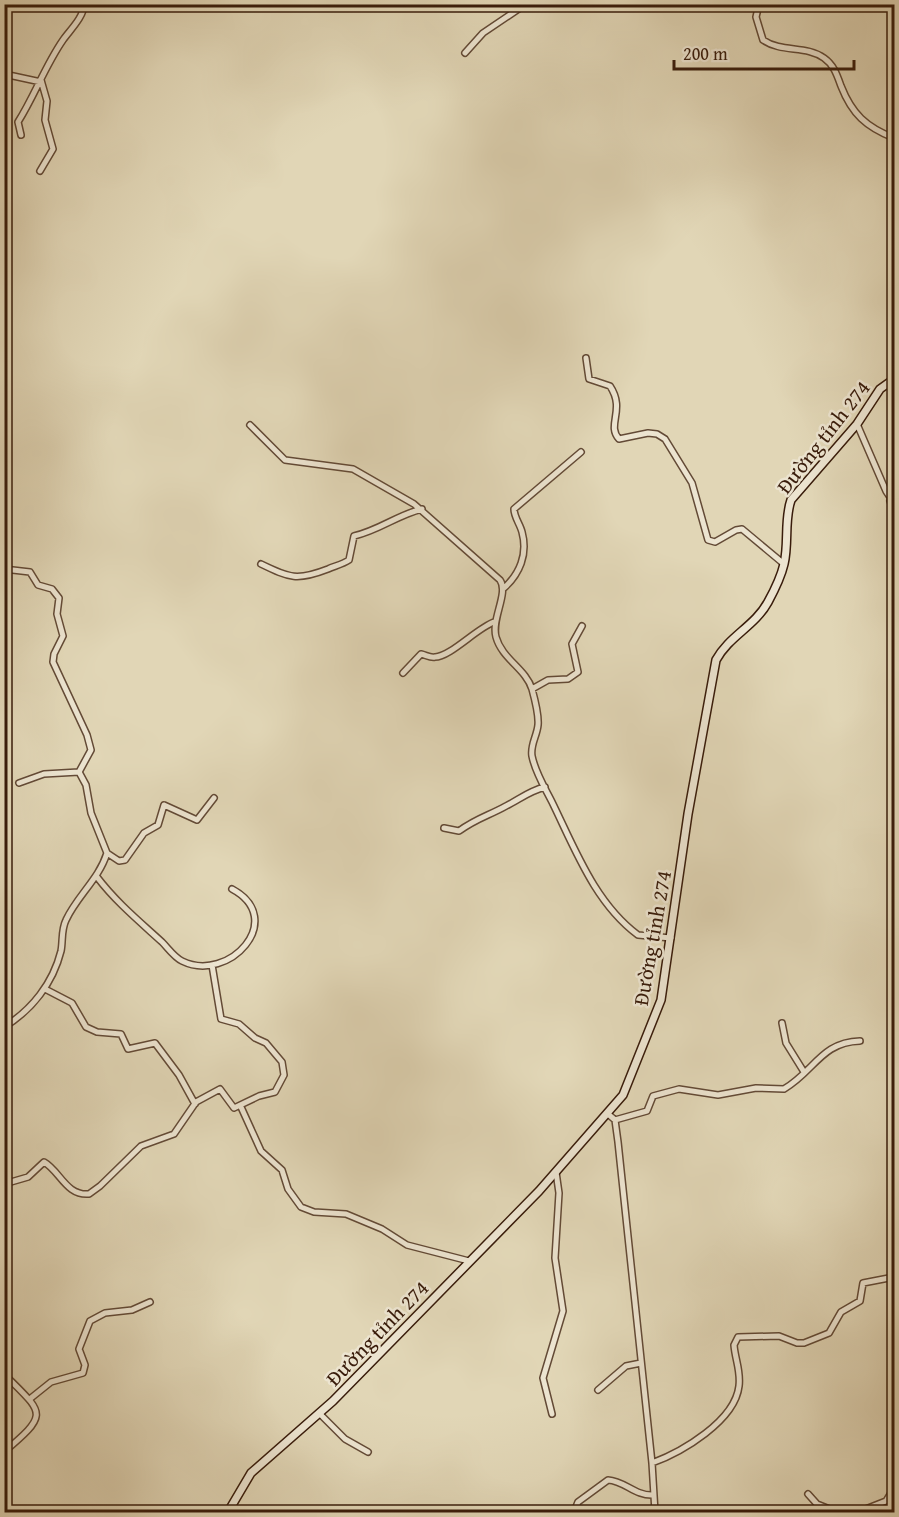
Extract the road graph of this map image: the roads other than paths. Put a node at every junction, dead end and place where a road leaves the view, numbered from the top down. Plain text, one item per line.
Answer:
1 (84, 4) edge
2 (526, 4) edge
3 (759, 4) edge
4 (465, 53) dead end
5 (4, 75) edge
6 (41, 81) junction
7 (21, 135) dead end
8 (894, 138) edge
9 (40, 171) dead end
10 (586, 358) dead end
11 (894, 379) edge
12 (857, 424) junction
13 (250, 425) dead end
14 (581, 452) dead end
15 (886, 491) junction
16 (894, 503) edge
17 (422, 509) junction
18 (894, 511) edge
19 (261, 564) dead end
20 (784, 564) junction
21 (4, 569) edge
22 (503, 589) junction
23 (494, 622) junction
24 (582, 626) dead end
25 (404, 673) dead end
26 (532, 689) junction
27 (79, 772) junction
28 (18, 783) dead end
29 (545, 787) junction
30 (214, 798) dead end
31 (444, 828) dead end
32 (107, 853) junction
33 (97, 877) junction
34 (232, 889) dead end
35 (671, 938) junction
36 (212, 965) junction
37 (45, 989) junction
38 (782, 1023) dead end
39 (4, 1027) edge
40 (860, 1041) dead end
41 (804, 1072) junction
42 (195, 1104) junction
43 (241, 1107) junction
44 (608, 1114) junction
45 (615, 1120) junction
46 (556, 1172) junction
47 (4, 1184) edge
48 (469, 1261) junction
49 (894, 1277) edge
50 (150, 1302) dead end
51 (641, 1363) junction
52 (4, 1374) edge
53 (598, 1390) dead end
54 (31, 1398) junction
55 (320, 1413) junction
56 (552, 1414) dead end
57 (4, 1452) edge
58 (368, 1452) dead end
59 (652, 1462) junction
60 (894, 1488) edge
61 (808, 1494) dead end
62 (653, 1495) junction
63 (228, 1512) edge
64 (574, 1512) edge
65 (655, 1512) edge
66 (837, 1512) edge
67 (858, 1512) edge

1 - 6 street
2 - 4 street
3 - 8 street
5 - 6 street
6 - 7 street
6 - 9 street
10 - 20 street
11 - 12 main road, Đường tỉnh 274
12 - 15 street
12 - 20 main road, Đường tỉnh 274
13 - 17 street
14 - 22 street
15 - 16 street
15 - 18 street
17 - 19 street
17 - 22 street
20 - 35 main road, Đường tỉnh 274
21 - 27 street
22 - 23 street
23 - 25 street
23 - 26 street
24 - 26 street
26 - 29 street
27 - 28 street
27 - 32 street
29 - 31 street
29 - 35 street
30 - 32 street
32 - 33 street
33 - 36 street
33 - 37 street
34 - 36 street
35 - 44 main road, Đường tỉnh 274
36 - 43 street
37 - 39 street
37 - 42 street
38 - 41 street
40 - 41 street
41 - 45 street
42 - 43 street
42 - 47 street
43 - 48 street
44 - 45 street
44 - 46 main road, Đường tỉnh 274
45 - 51 street
46 - 48 main road, Đường tỉnh 274
46 - 56 street
48 - 55 main road, Đường tỉnh 274
49 - 59 street
50 - 54 street
51 - 53 street
51 - 59 street
52 - 54 street
54 - 57 street
55 - 58 street
55 - 63 main road, Đường tỉnh 274
59 - 62 street
60 - 67 street
61 - 66 street
62 - 64 street
62 - 65 street

